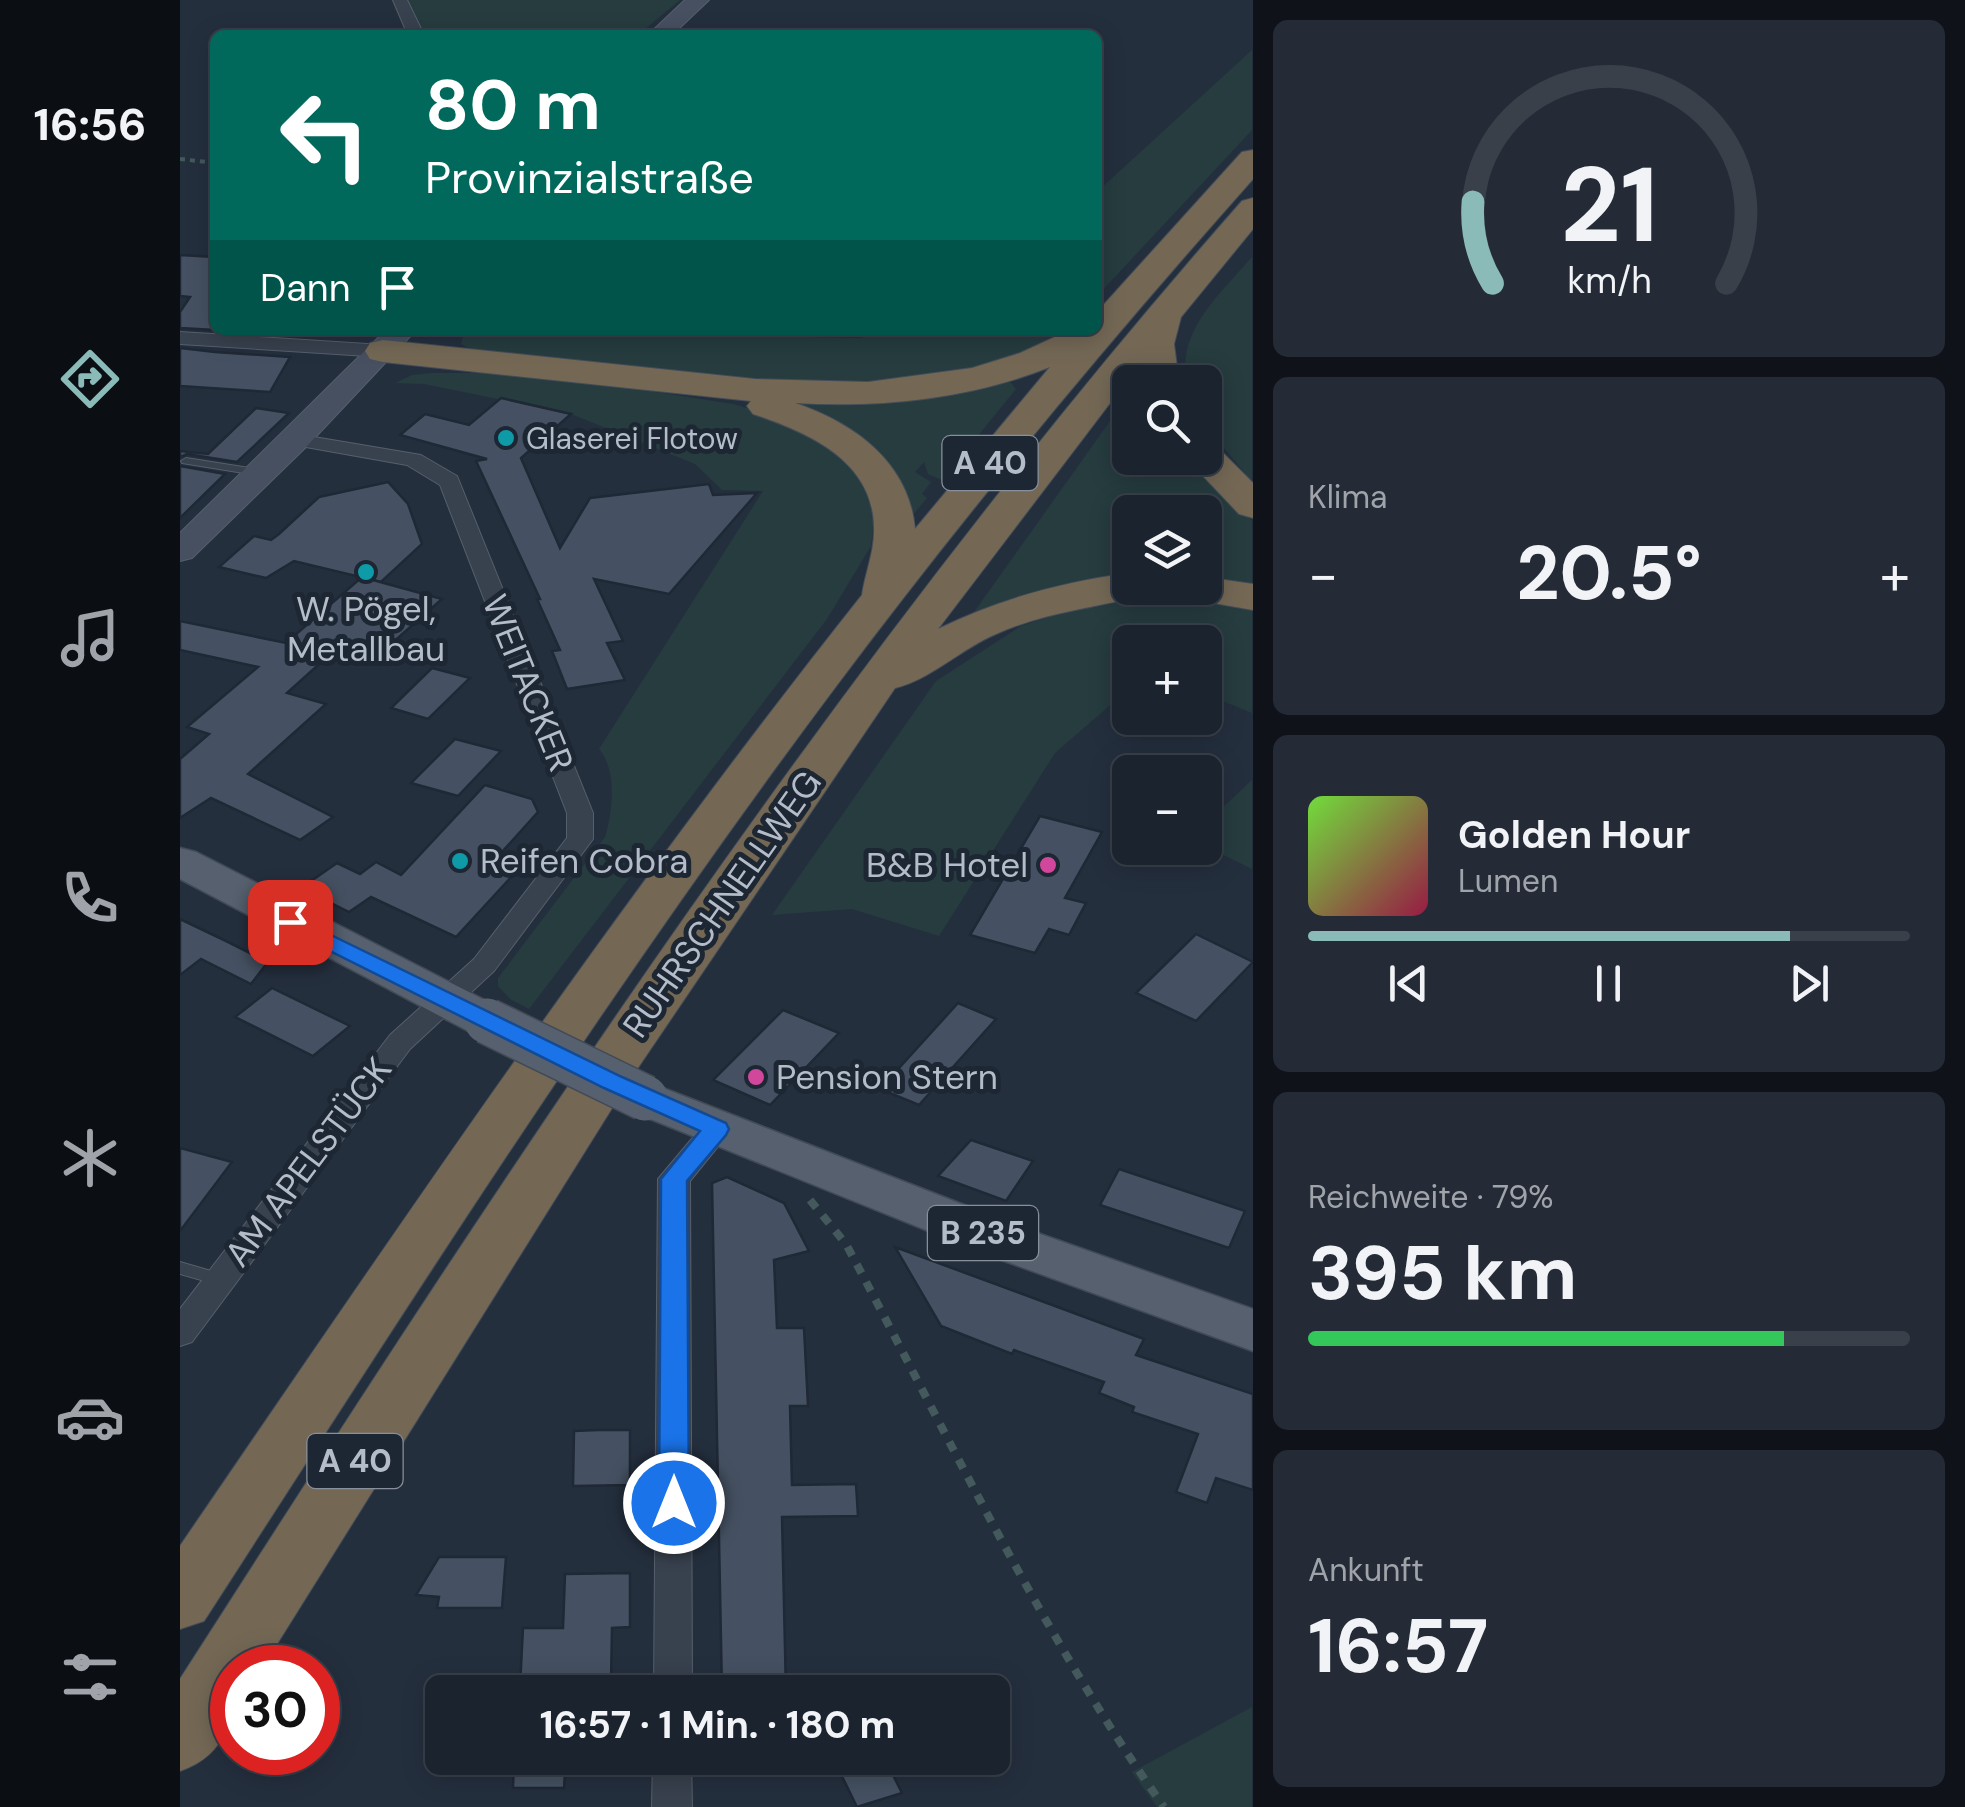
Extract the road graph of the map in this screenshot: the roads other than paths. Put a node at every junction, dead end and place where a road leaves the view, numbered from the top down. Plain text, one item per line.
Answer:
1 (400, 0) edge
2 (698, 0) edge
3 (414, 30) edge
4 (665, 30) edge
5 (1252, 159) edge
6 (1252, 208) edge
7 (1173, 299) junction
8 (1103, 323) edge
9 (1080, 335) edge
10 (1093, 335) edge
11 (238, 336) edge
12 (180, 338) edge
13 (393, 340) edge
14 (1157, 365) edge
15 (679, 383) junction
16 (296, 440) junction
17 (186, 461) dead end
18 (263, 473) junction
19 (1222, 475) edge
20 (1252, 506) edge
21 (180, 551) edge
22 (1112, 589) edge
23 (1222, 592) edge
24 (1252, 597) edge
25 (868, 617) junction
26 (851, 718) junction
27 (184, 872) edge
28 (466, 1011) junction
29 (717, 1129) junction
30 (180, 1268) edge
31 (219, 1279) junction
32 (1252, 1331) edge
33 (180, 1333) edge
34 (180, 1601) edge
35 (672, 1675) edge
36 (180, 1740) edge
37 (672, 1775) edge
38 (672, 1807) edge

1 - 3 street
2 - 4 main road
5 - 8 highway, RUHRSCHNELLWEG / A 40
6 - 7 highway, RUHRSCHNELLWEG / A 40
7 - 14 highway
7 - 26 highway, RUHRSCHNELLWEG / A 40
9 - 15 highway
10 - 25 highway, RUHRSCHNELLWEG / A 40
11 - 12 street
11 - 13 street
13 - 15 highway
13 - 16 main road
15 - 25 highway
16 - 18 main road
16 - 28 street, WEITACKER
17 - 18 lane
18 - 21 main road
19 - 20 highway
22 - 26 highway
23 - 24 highway
25 - 34 highway, RUHRSCHNELLWEG / A 40
26 - 36 highway, RUHRSCHNELLWEG / A 40
27 - 28 main road, B 235
28 - 29 main road, B 235, bridge
28 - 31 street, AM APELSTÜCK
29 - 32 main road, B 235
29 - 35 street
30 - 31 lane
31 - 33 street, AM APELSTÜCK
37 - 38 street

